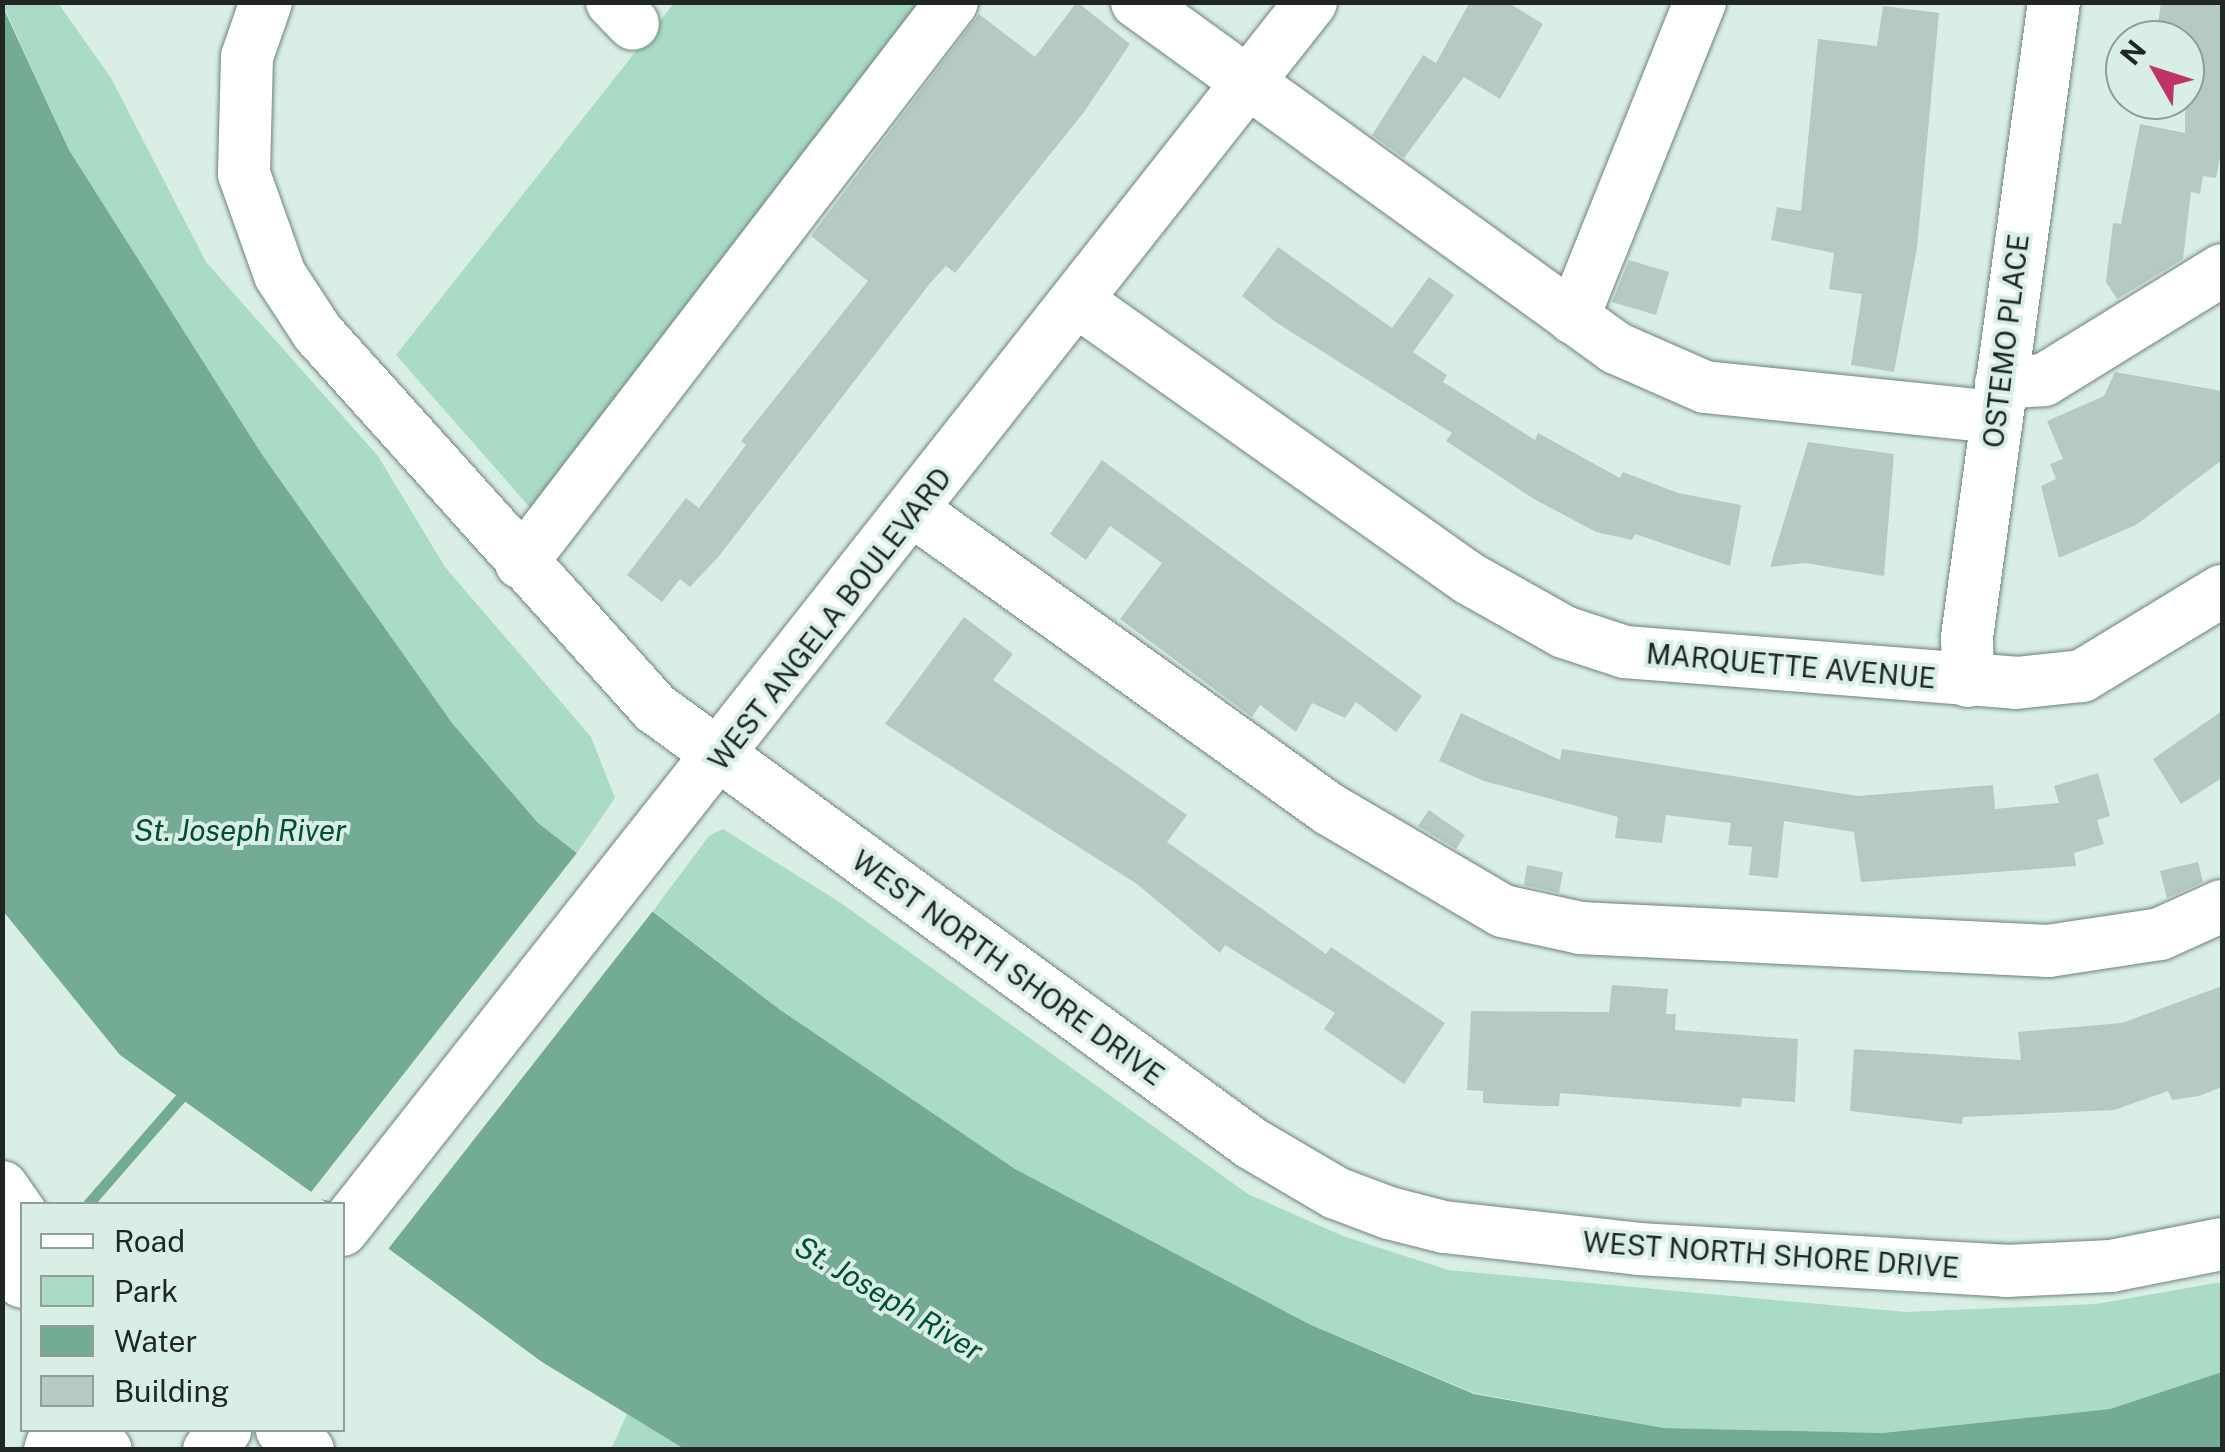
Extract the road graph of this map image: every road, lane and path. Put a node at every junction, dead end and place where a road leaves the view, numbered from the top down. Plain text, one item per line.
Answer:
1 (266, 2) edge
2 (952, 2) edge
3 (1137, 2) edge
4 (1311, 2) edge
5 (1700, 2) edge
6 (2054, 2) edge
7 (1244, 86) junction
8 (2222, 270) edge
9 (1080, 303) junction
10 (1572, 318) junction
11 (1998, 400) junction
12 (915, 512) junction
13 (521, 564) junction
14 (2222, 590) edge
15 (1968, 681) junction
16 (720, 759) junction
17 (2222, 906) edge
18 (2, 1187) edge
19 (20, 1213) edge
20 (345, 1226) edge
21 (2222, 1244) edge
22 (2, 1254) edge
23 (20, 1279) edge
24 (285, 1432) edge
25 (308, 1450) edge

1 - 13 street, WEST NORTH SHORE DRIVE
2 - 13 street
3 - 7 street
4 - 7 street, WEST ANGELA BOULEVARD
5 - 10 street
6 - 11 street, OSTEMO PLACE
7 - 9 street, WEST ANGELA BOULEVARD
7 - 10 street
8 - 11 street
9 - 12 street, WEST ANGELA BOULEVARD
9 - 15 street, MARQUETTE AVENUE
10 - 11 street
11 - 15 street, OSTEMO PLACE
12 - 16 street, WEST ANGELA BOULEVARD
12 - 17 street
13 - 16 street, WEST NORTH SHORE DRIVE
14 - 15 street, MARQUETTE AVENUE
16 - 20 street, WEST ANGELA BOULEVARD
16 - 21 street, WEST NORTH SHORE DRIVE
18 - 19 street
22 - 23 street
24 - 25 street

